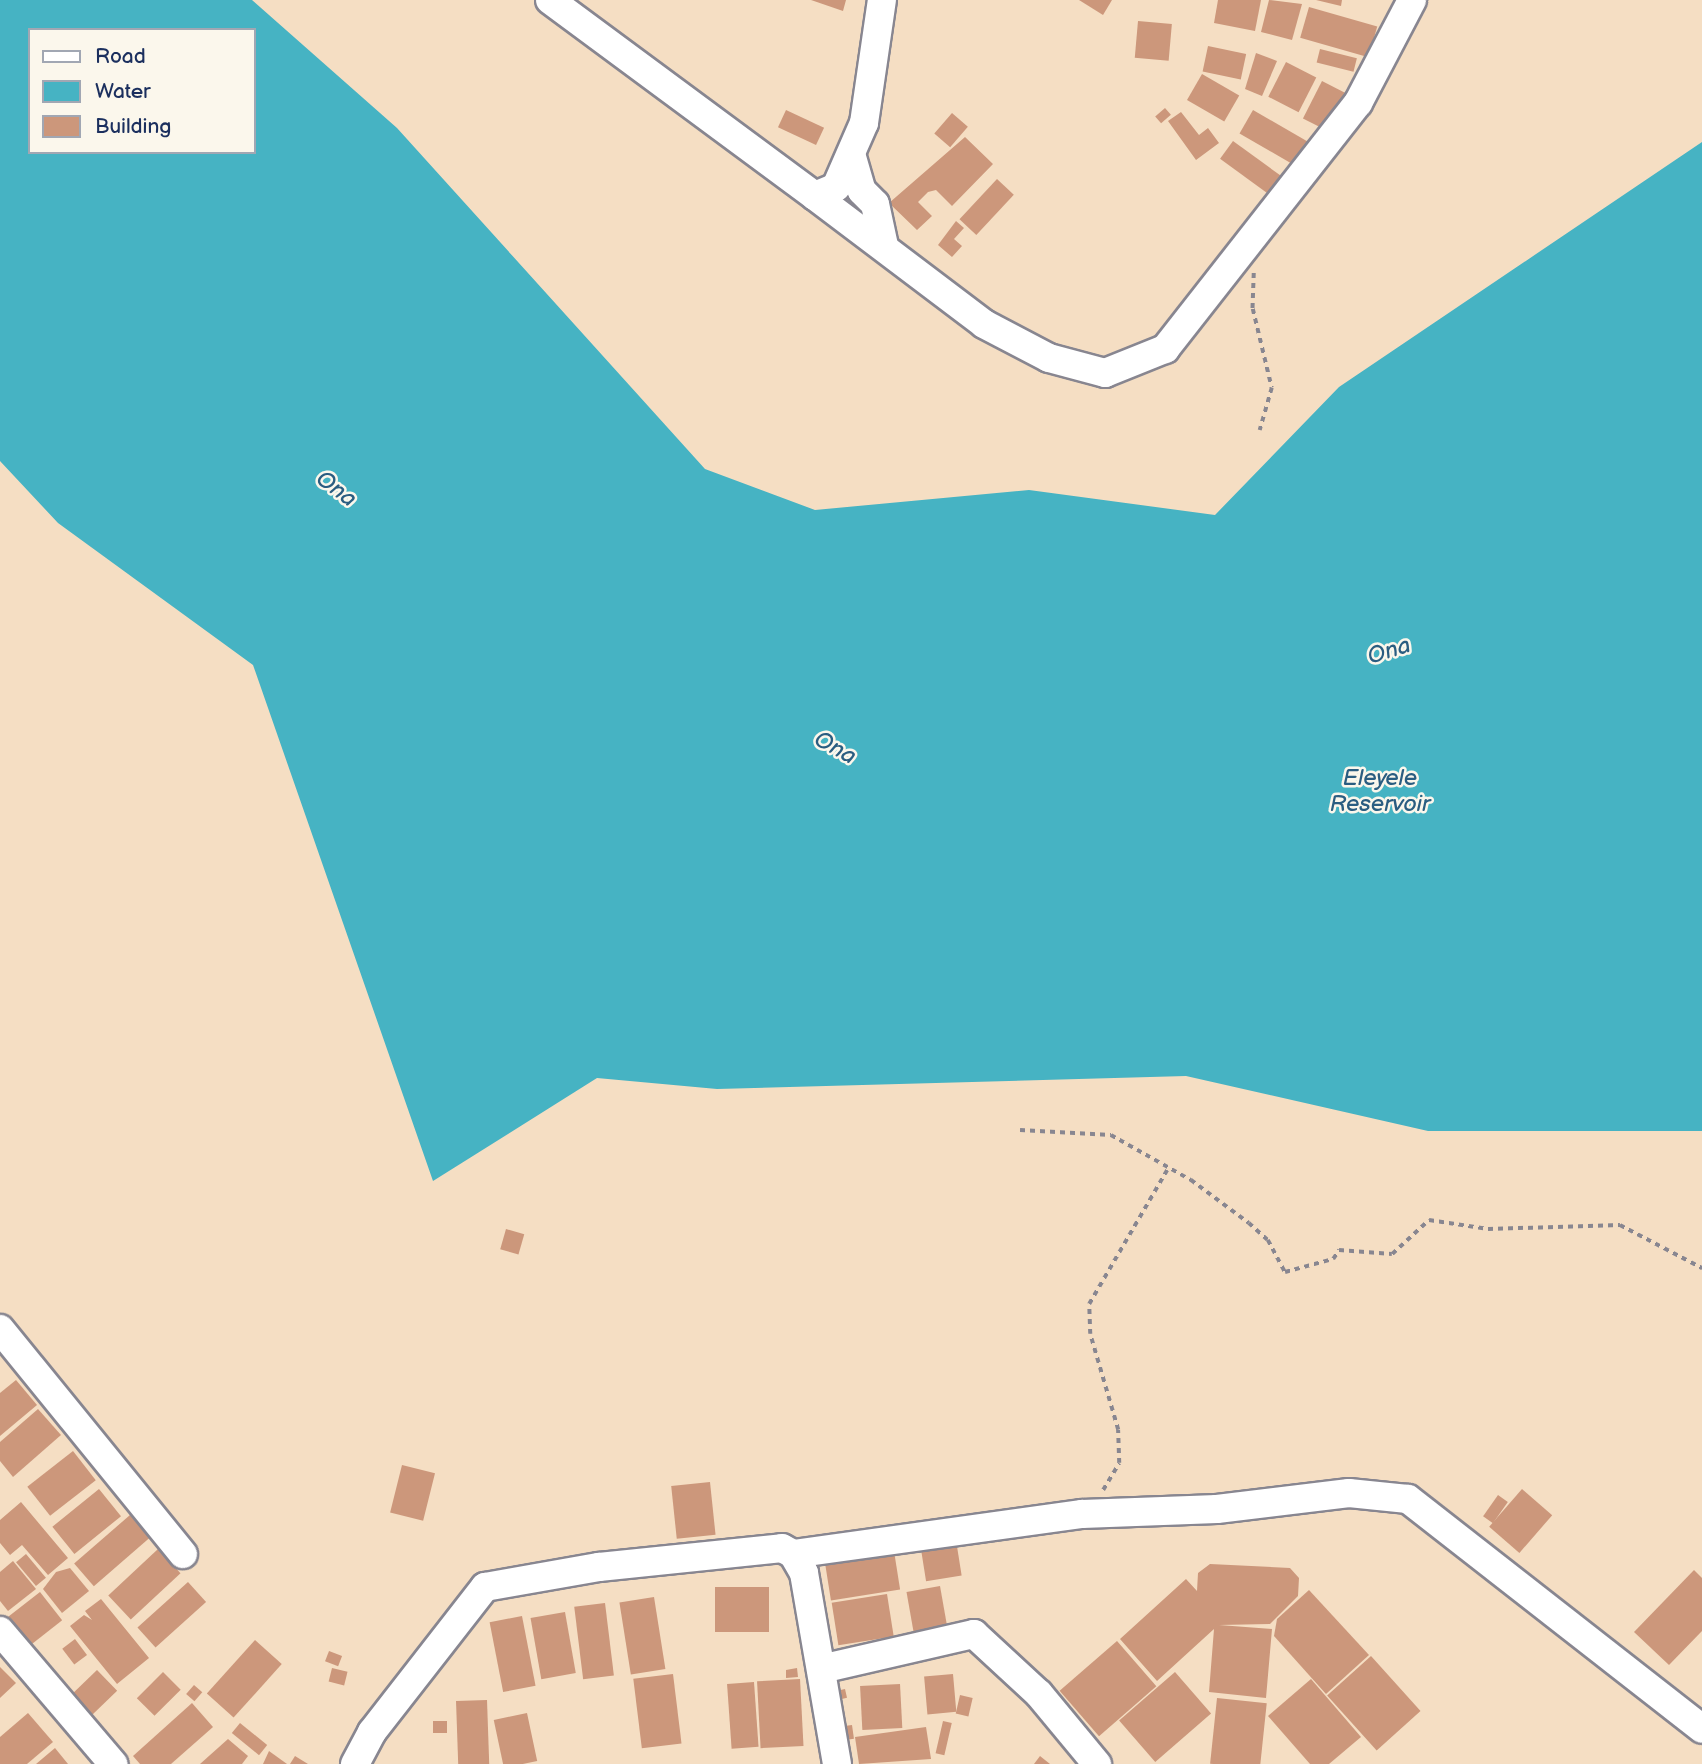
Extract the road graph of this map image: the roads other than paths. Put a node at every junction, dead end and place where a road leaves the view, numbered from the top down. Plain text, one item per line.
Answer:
1 (550, 0) edge
2 (882, 0) edge
3 (1412, 0) edge
4 (852, 157) junction
5 (815, 196) junction
6 (884, 246) junction
7 (0, 1329) edge
8 (183, 1554) dead end
9 (793, 1554) junction
10 (1, 1633) edge
11 (821, 1669) junction
12 (1702, 1729) edge
13 (113, 1764) edge
14 (355, 1764) edge
15 (837, 1764) edge
16 (1097, 1764) edge

1 - 5 street
2 - 4 street
3 - 6 street
4 - 5 street
4 - 6 street
5 - 6 street
7 - 8 street
9 - 11 street
9 - 12 street
9 - 14 street
10 - 13 street
11 - 15 street
11 - 16 street

